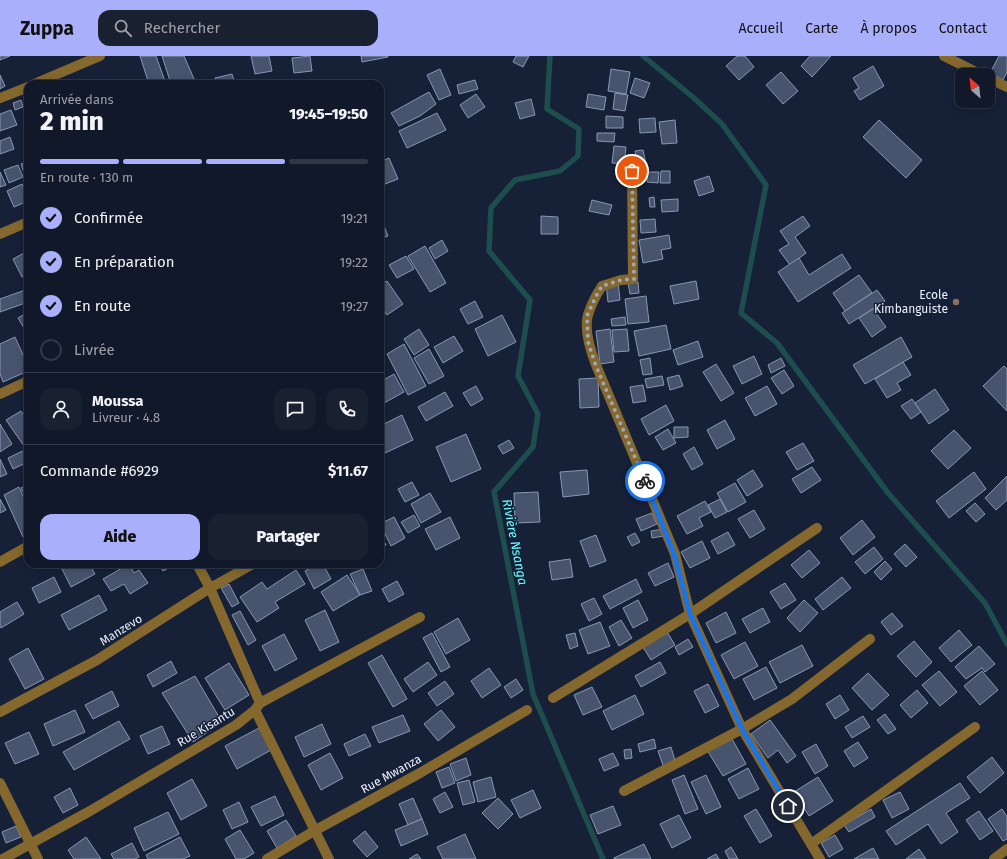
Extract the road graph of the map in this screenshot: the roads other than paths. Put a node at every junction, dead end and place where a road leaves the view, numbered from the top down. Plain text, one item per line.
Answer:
1 (100, 56) edge
2 (944, 56) edge
3 (968, 68) edge
4 (43, 80) edge
5 (995, 81) edge
6 (1007, 87) edge
7 (24, 88) edge
8 (0, 98) edge
9 (632, 171) dead end
10 (24, 224) edge
11 (0, 234) edge
12 (24, 383) edge
13 (0, 394) edge
14 (817, 528) dead end
15 (24, 548) edge
16 (0, 562) edge
17 (199, 568) edge
18 (246, 568) edge
19 (210, 588) junction
20 (690, 614) junction
21 (420, 617) dead end
22 (870, 639) dead end
23 (553, 698) dead end
24 (258, 706) junction
25 (527, 710) dead end
26 (0, 712) edge
27 (975, 727) dead end
28 (742, 729) junction
29 (0, 783) edge
30 (624, 791) dead end
31 (314, 831) junction
32 (811, 844) junction
33 (31, 845) junction
34 (1007, 849) edge
35 (3, 859) edge
36 (38, 859) edge
37 (267, 859) edge
38 (328, 859) edge
39 (820, 859) edge
40 (994, 859) edge

1 - 4 street
2 - 3 street
5 - 6 street
7 - 8 street
9 - 20 street
10 - 11 street
12 - 13 street
14 - 20 street
15 - 16 street
17 - 19 street
18 - 19 street, Manzevo
19 - 24 street
19 - 26 street, Manzevo
20 - 23 street
20 - 28 street
21 - 24 street, Rue Kisantu
22 - 28 street
24 - 31 street
24 - 33 street, Rue Kisantu
25 - 31 street, Rue Mwanza
27 - 32 street
28 - 30 street
28 - 32 street
29 - 33 street
31 - 37 street, Rue Mwanza
31 - 38 street
32 - 39 street
33 - 35 street, Rue Kisantu
33 - 36 street
34 - 40 street

